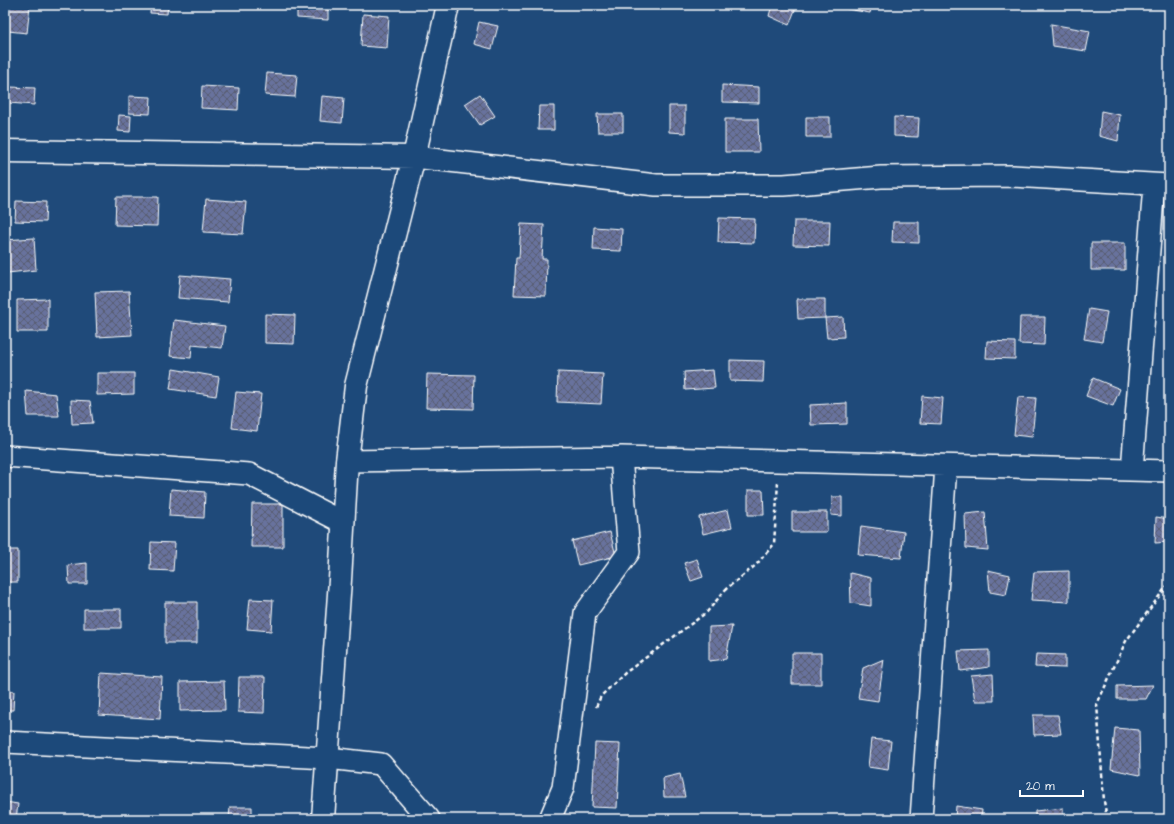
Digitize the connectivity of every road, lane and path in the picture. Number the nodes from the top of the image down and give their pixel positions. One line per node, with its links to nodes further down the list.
1 (448, 5): 3 (street)
2 (5, 151): 3 (street)
3 (414, 157): 4 (street); 7 (street)
4 (1162, 185): 10 (street)
5 (5, 456): 12 (street)
6 (621, 458): 7 (street); 8 (street); 17 (street)
7 (347, 461): 12 (street)
8 (780, 462): 9 (street); 14 (path)
9 (946, 466): 10 (street); 21 (street)
10 (1132, 470): 11 (street)
11 (1169, 471)
12 (342, 522): 16 (street)
13 (1169, 585): 22 (path)
14 (594, 709)
15 (5, 742): 16 (street)
16 (328, 758): 18 (street); 19 (street)
17 (541, 814): 20 (path)
18 (323, 819)
19 (429, 819)
20 (524, 819)
21 (921, 819)
22 (1107, 819)

